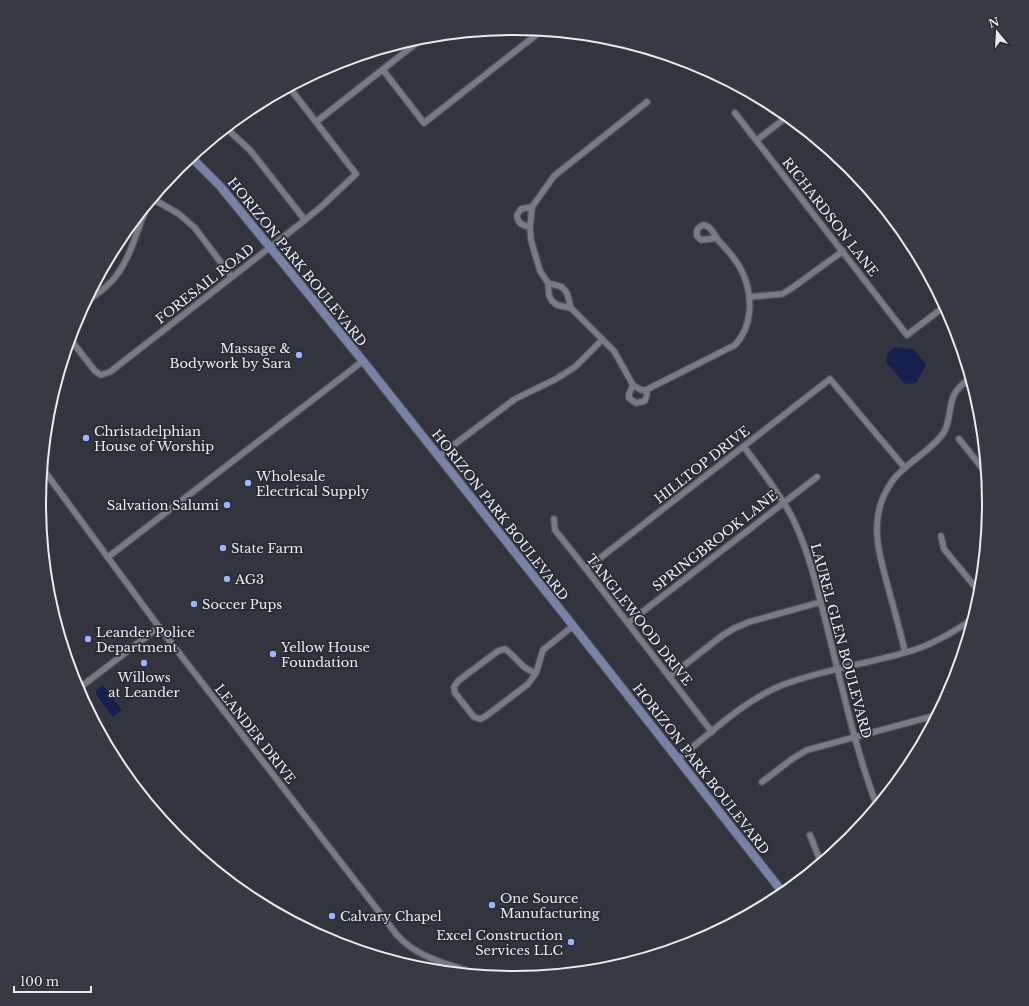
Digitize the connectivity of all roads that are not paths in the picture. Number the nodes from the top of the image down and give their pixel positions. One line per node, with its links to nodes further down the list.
1 (535, 36): 3 (street)
2 (412, 47): 3 (street)
3 (383, 70): 8 (street)
4 (293, 92): 8 (street)
5 (647, 102): 13 (street)
6 (735, 113): 10 (street, RICHARDSON LANE)
7 (783, 120): 10 (street)
8 (316, 122): 15 (street, FORESAIL ROAD)
9 (230, 132): 15 (street)
10 (757, 140): 19 (street, RICHARDSON LANE)
11 (195, 161): 18 (street, HORIZON PARK BOULEVARD)
12 (157, 201): 20 (street)
13 (532, 207): 16 (street); 16 (street)
14 (143, 219): 22 (street)
15 (305, 220): 18 (street, FORESAIL ROAD)
16 (530, 226): 21 (street)
17 (717, 238): 23 (street)
18 (270, 247): 20 (street, FORESAIL ROAD); 28 (street, HORIZON PARK BOULEVARD)
19 (843, 251): 23 (street); 25 (street, RICHARDSON LANE)
20 (231, 276): 27 (street, FORESAIL ROAD)
21 (548, 284): 24 (street); 24 (street)
22 (95, 296)
23 (750, 297): 31 (street)
24 (571, 308): 26 (street)
25 (940, 310)
26 (602, 340): 30 (street); 34 (street)
27 (74, 345)
28 (363, 362): 34 (street, HORIZON PARK BOULEVARD); 43 (street)
29 (967, 380): 37 (street)
30 (633, 385): 31 (street); 31 (street)
31 (646, 390)
32 (959, 439): 35 (street)
33 (744, 447): 37 (street, HILLTOP DRIVE); 40 (street, LAUREL GLEN BOULEVARD); 44 (street, HILLTOP DRIVE)
34 (439, 456): 49 (street, HORIZON PARK BOULEVARD)
35 (978, 463): 36 (street)
36 (980, 466)
37 (905, 468): 51 (street)
38 (48, 475): 43 (street, LEANDER DRIVE)
39 (817, 477): 40 (street, SPRINGBROOK LANE)
40 (783, 503): 46 (street, LAUREL GLEN BOULEVARD); 48 (street, SPRINGBROOK LANE)
41 (554, 520): 44 (street, TANGLEWOOD DRIVE)
42 (941, 536): 45 (street)
43 (108, 557): 50 (street, LEANDER DRIVE)
44 (586, 569): 48 (street, TANGLEWOOD DRIVE)
45 (975, 588)
46 (821, 602): 52 (street, LAUREL GLEN BOULEVARD); 54 (street)
47 (968, 622): 51 (street)
48 (628, 623): 54 (street, TANGLEWOOD DRIVE)
49 (573, 626): 53 (street); 59 (street, HORIZON PARK BOULEVARD)
50 (159, 627): 55 (street); 65 (street, LEANDER DRIVE)
51 (905, 652): 52 (street)
52 (838, 669): 57 (street); 58 (street, LAUREL GLEN BOULEVARD)
53 (536, 673): 53 (street)
54 (669, 677): 57 (street, TANGLEWOOD DRIVE)
55 (83, 685)
56 (930, 717): 58 (street)
57 (712, 732): 59 (street)
58 (856, 737): 60 (street); 61 (street, LAUREL GLEN BOULEVARD)
59 (678, 759): 64 (street, HORIZON PARK BOULEVARD)
60 (762, 782)
61 (877, 799)
62 (810, 835): 63 (street)
63 (819, 858)
64 (780, 888)
65 (461, 968)

